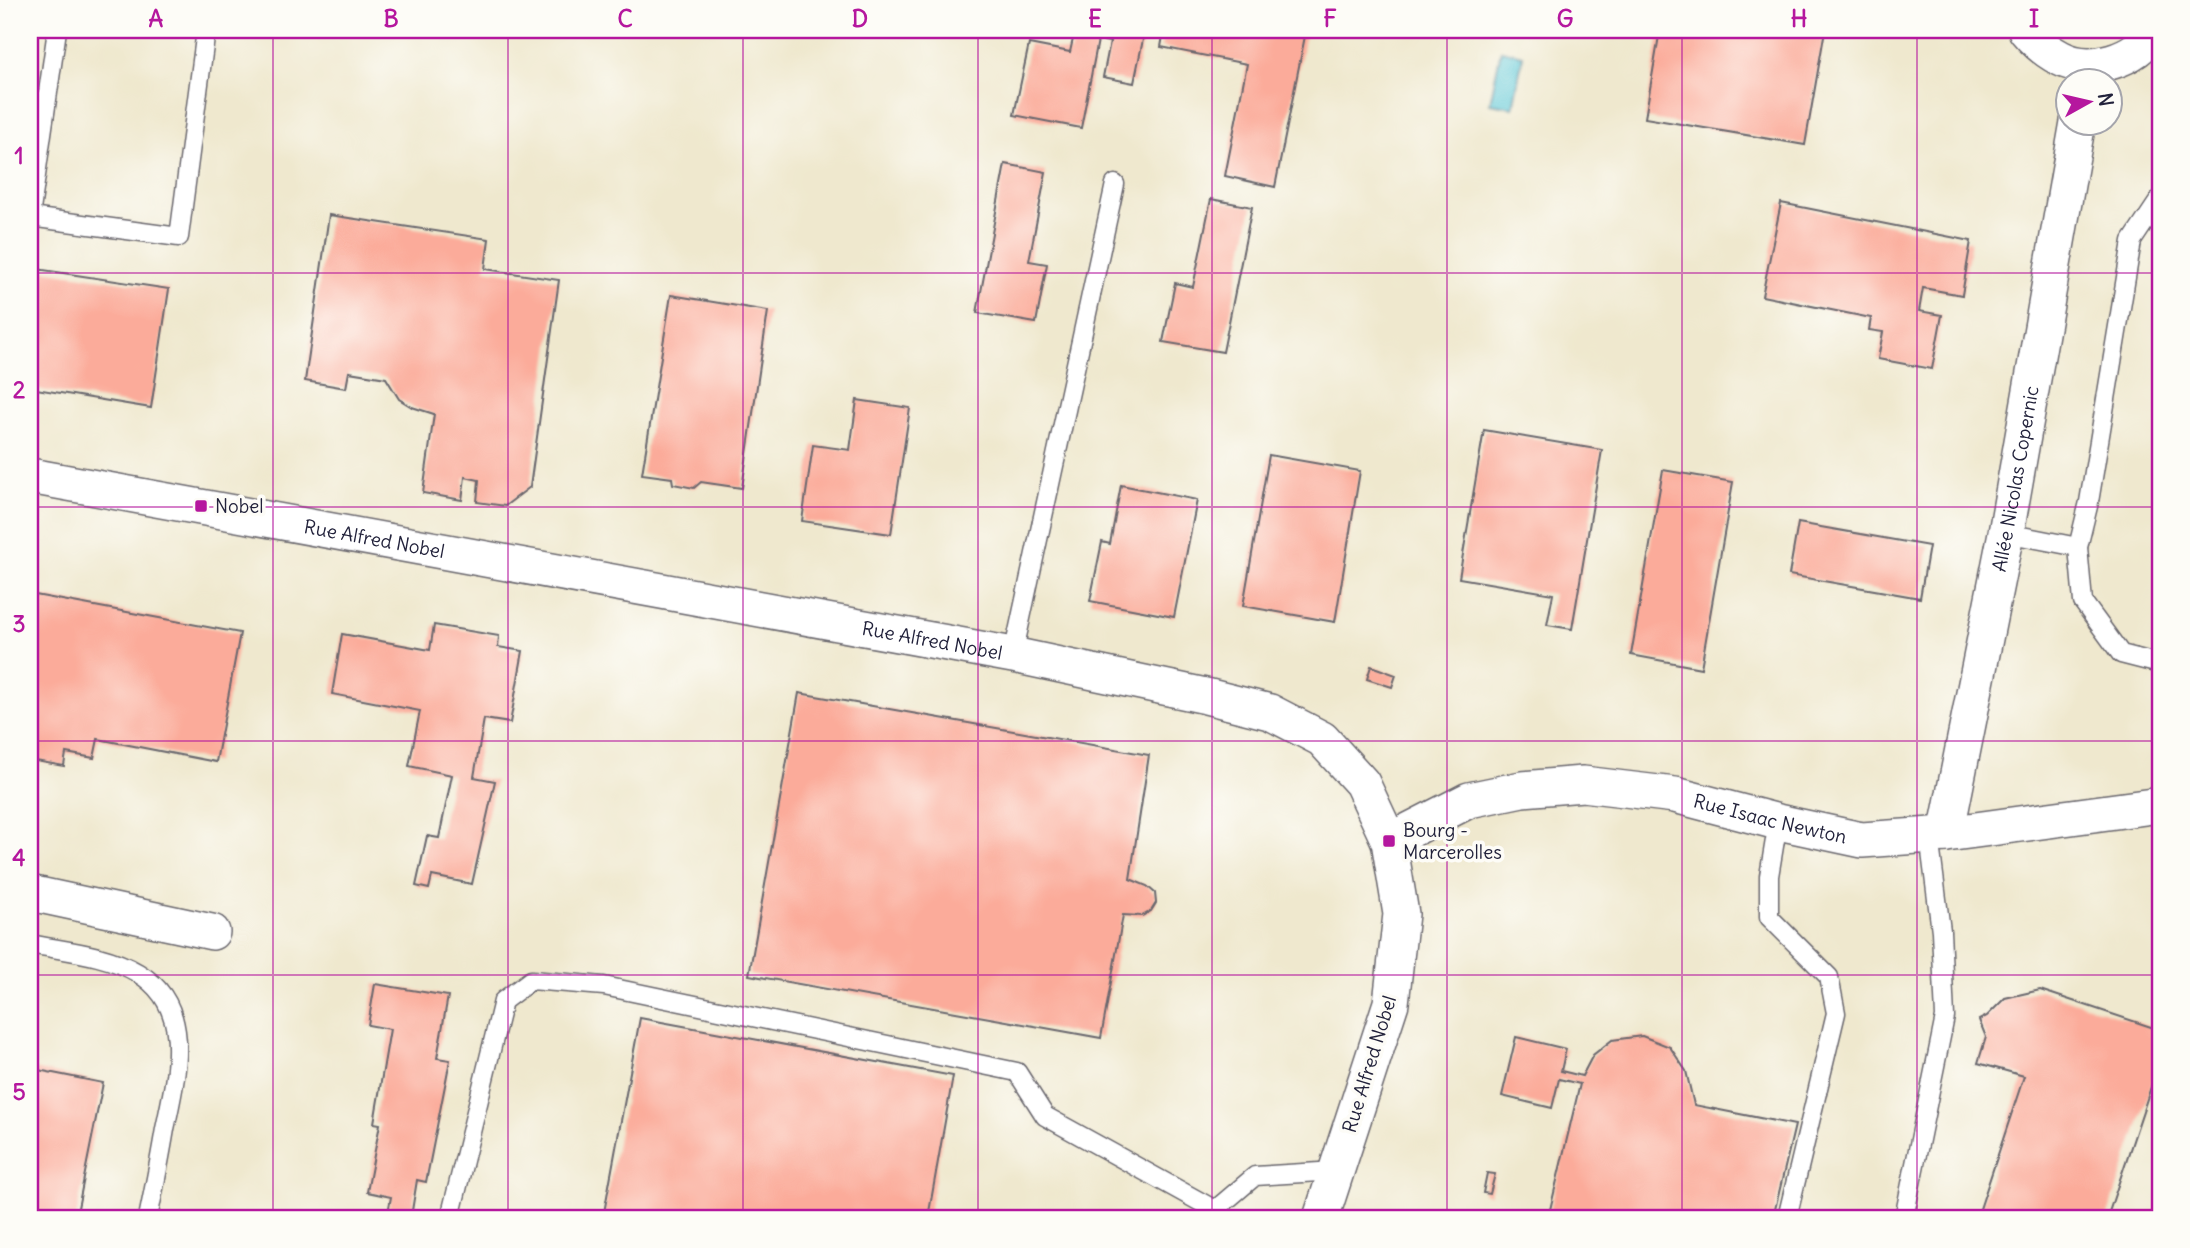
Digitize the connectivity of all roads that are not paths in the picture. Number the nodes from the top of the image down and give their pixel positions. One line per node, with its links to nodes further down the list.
1 (57, 30): 10 (lane)
2 (206, 30): 10 (lane)
3 (2026, 30): 5 (street)
4 (2154, 30): 6 (street)
5 (2074, 66)
6 (2103, 66)
7 (2076, 136): 12 (street, Allée Nicolas Copernic)
8 (1115, 184): 14 (lane)
9 (2160, 200): 13 (lane)
10 (30, 217)
11 (30, 476): 14 (street, Rue Alfred Nobel)
12 (2006, 533): 13 (lane); 18 (street, Allée Nicolas Copernic)
13 (2078, 547): 15 (lane)
14 (1013, 655): 19 (street, Rue Alfred Nobel)
15 (2160, 664)
16 (2160, 805): 18 (street, Rue Isaac Newton)
17 (1778, 822): 18 (street, Rue Isaac Newton); 19 (street, Rue Isaac Newton); 28 (lane)
18 (1938, 835): 29 (lane)
19 (1389, 841): 23 (street, Rue Alfred Nobel)
20 (30, 893): 21 (street)
21 (212, 932)
22 (30, 944): 25 (lane)
23 (1336, 1171): 24 (lane); 27 (street, Rue Alfred Nobel)
24 (1214, 1214): 26 (lane)
25 (148, 1218)
26 (450, 1218)
27 (1321, 1218)
28 (1787, 1218)
29 (1904, 1218)

